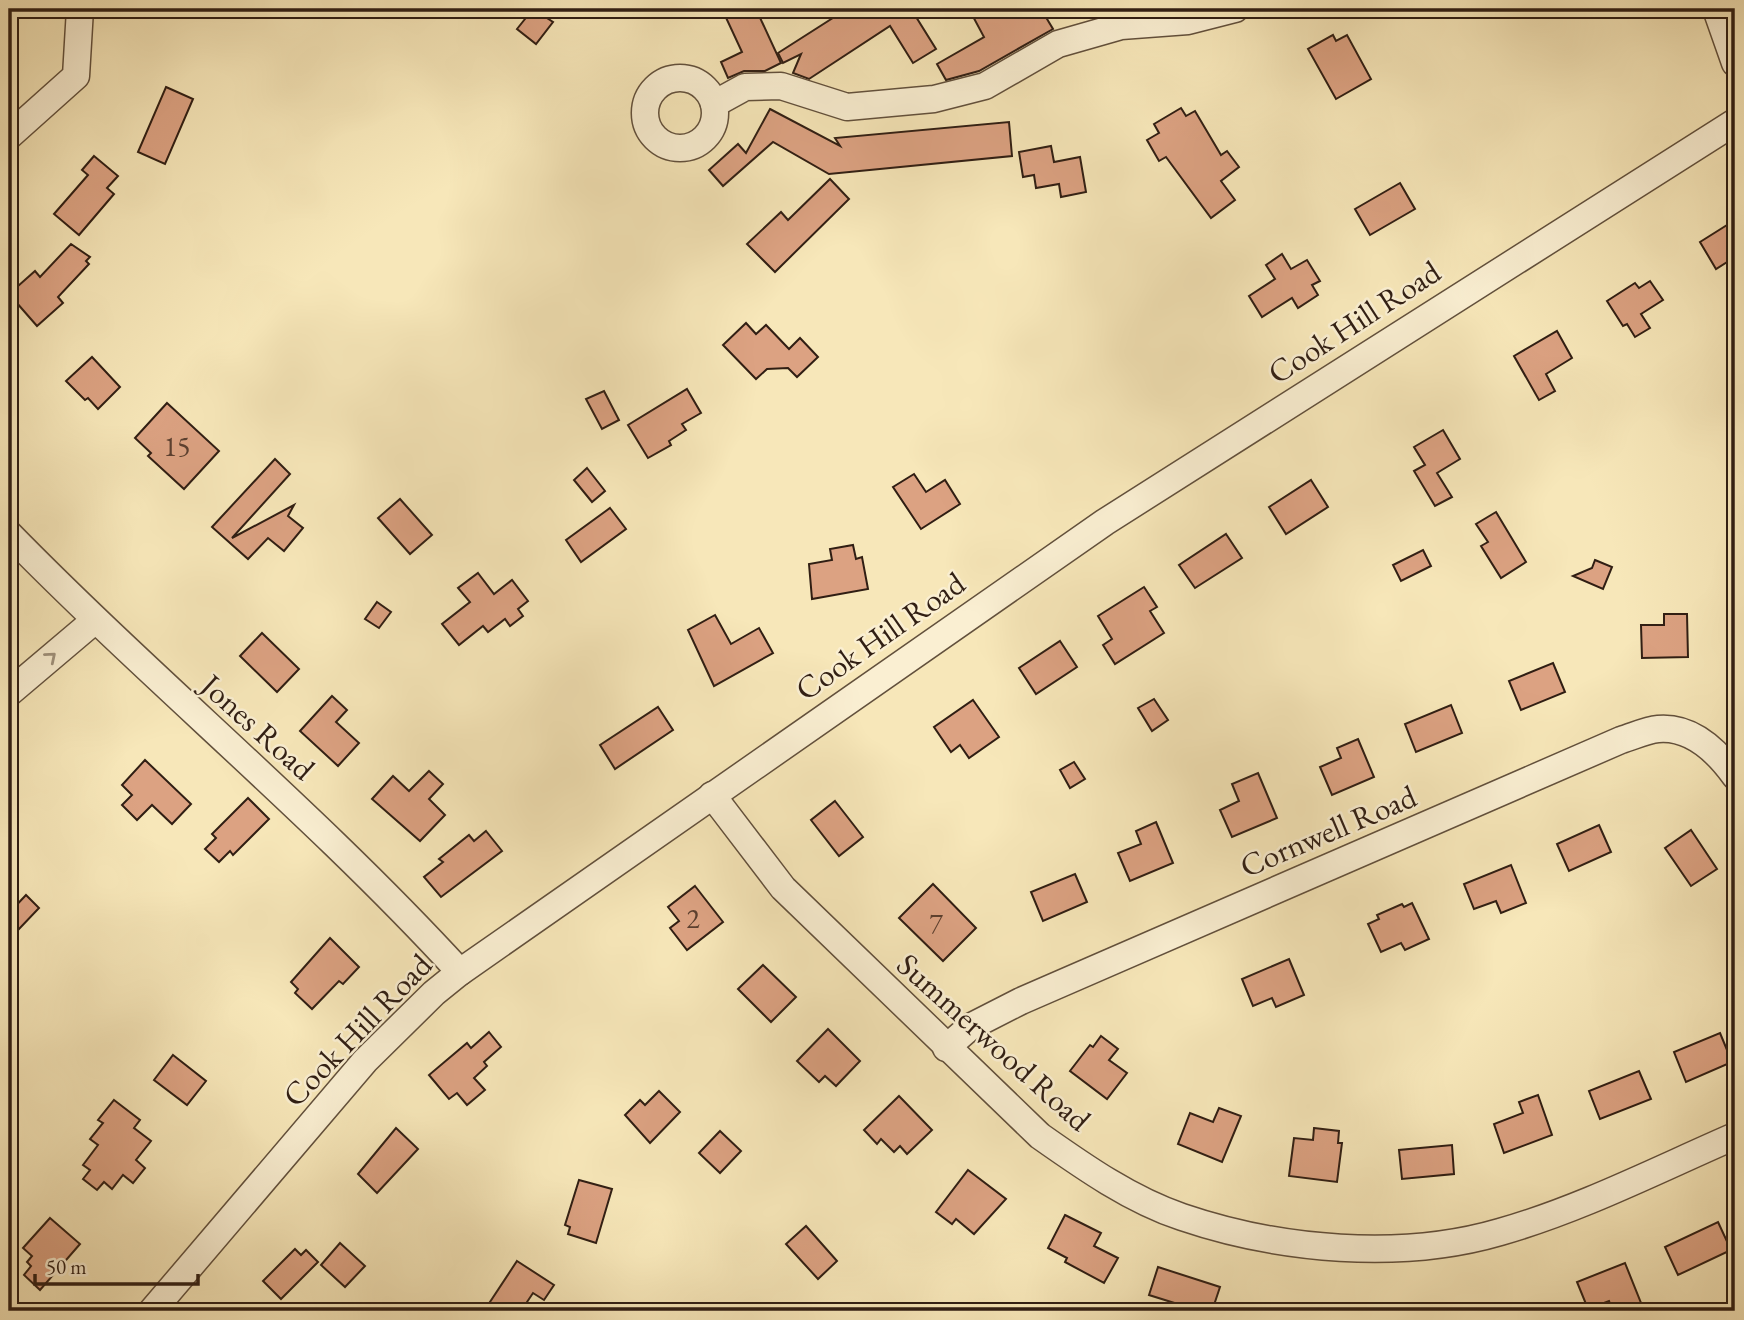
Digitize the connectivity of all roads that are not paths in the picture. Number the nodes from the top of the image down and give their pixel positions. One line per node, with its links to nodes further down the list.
1 (80, 9): 7 (street)
2 (1235, 9): 5 (street)
3 (1716, 9): 4 (street)
4 (1735, 63)
5 (714, 104)
6 (1735, 122): 12 (street, Cook Hill Road)
7 (9, 136)
8 (9, 534): 9 (street, Jones Road)
9 (94, 621): 10 (street, one-way to 9); 13 (street, Jones Road)
10 (9, 693)
11 (1735, 776): 14 (street, Cornwell Road)
12 (712, 795): 13 (street, Cook Hill Road); 14 (street, Summerwood Road)
13 (460, 972): 16 (street, Cook Hill Road)
14 (946, 1048): 15 (street, Summerwood Road)
15 (1735, 1136)
16 (152, 1311)

